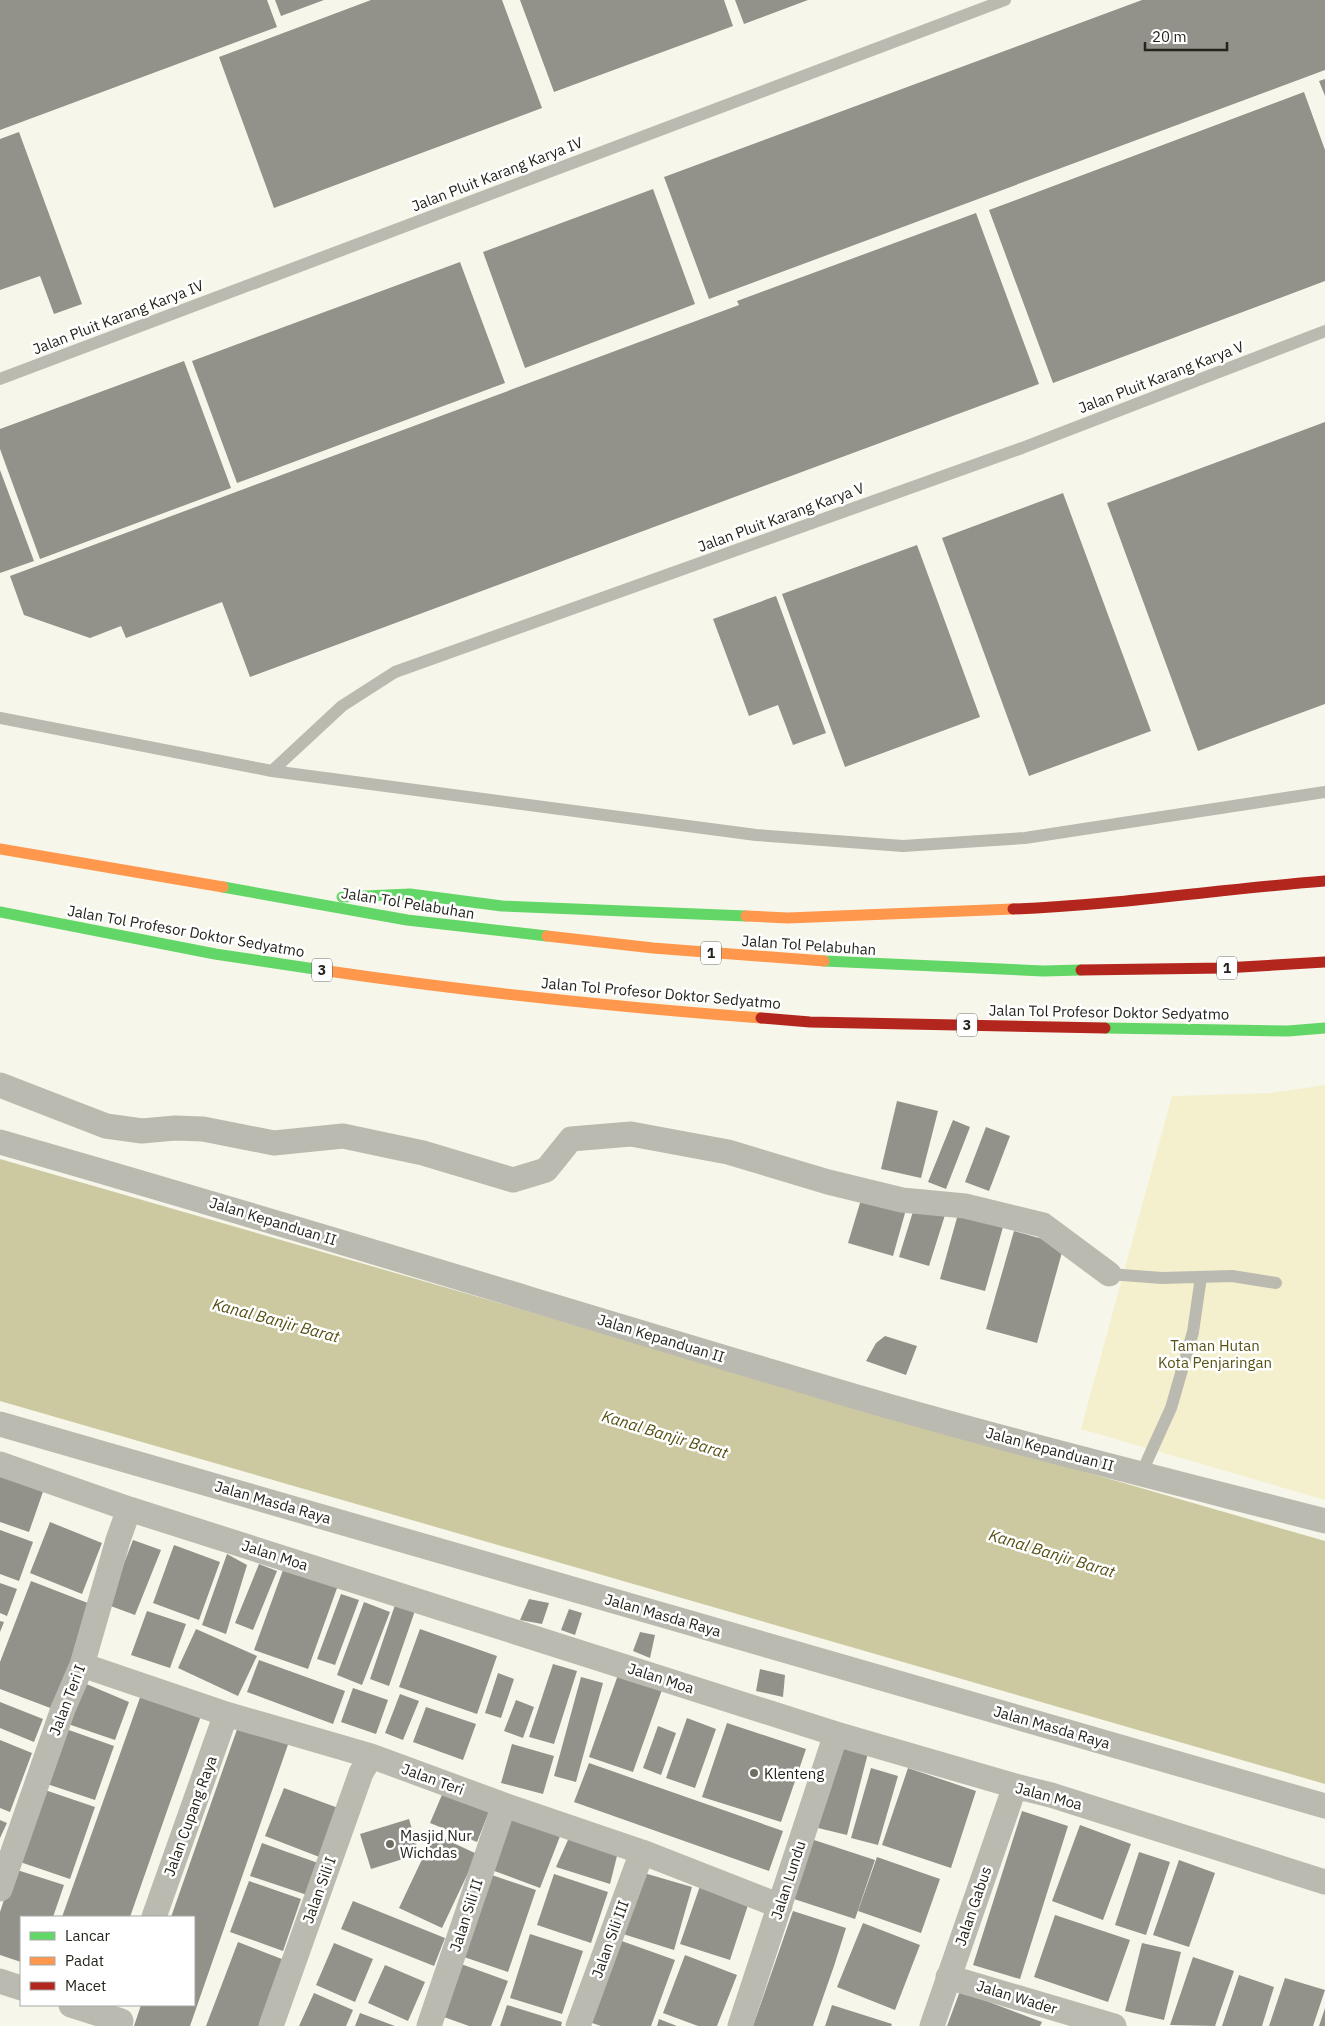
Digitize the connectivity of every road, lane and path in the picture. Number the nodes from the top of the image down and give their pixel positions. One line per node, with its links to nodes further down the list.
1 (1005, 0): 3 (lane, Jalan Pluit Karang Karya IV)
2 (1325, 331): 5 (lane, Jalan Pluit Karang Karya V)
3 (0, 379)
4 (0, 718): 5 (lane)
5 (272, 771): 6 (lane)
6 (1325, 792)
7 (0, 849): 9 (highway)
8 (1325, 881): 9 (highway)
9 (295, 899): 11 (highway, Jalan Tol Pelabuhan / 1)
10 (0, 912): 12 (highway, Jalan Tol Profesor Doktor Sedyatmo / 3)
11 (1325, 962)
12 (1325, 1028)
13 (0, 1086): 15 (street)
14 (0, 1142): 20 (street, Jalan Kepanduan II)
15 (1109, 1274): 16 (lane)
16 (1201, 1277): 17 (lane); 20 (lane)
17 (1276, 1282)
18 (0, 1424): 29 (street, Jalan Masda Raya)
19 (0, 1464): 21 (street, Jalan Moa)
20 (1141, 1474): 22 (street, Jalan Kepanduan II)
21 (129, 1509): 23 (street, Jalan Teri I); 25 (street, Jalan Moa)
22 (1325, 1521)
23 (82, 1664): 24 (street, Jalan Teri); 32 (street, Jalan Teri I)
24 (226, 1714): 26 (street, Jalan Teri); 34 (street, Jalan Cupang Raya)
25 (836, 1734): 27 (street, Jalan Moa); 33 (street, Jalan Lundu)
26 (371, 1756): 28 (street, Jalan Teri); 40 (street, Jalan Sili I)
27 (1015, 1786): 31 (street, Jalan Moa); 35 (street, Jalan Gabus)
28 (504, 1805): 30 (street, Jalan Teri); 41 (street, Jalan Sili II)
29 (1325, 1806)
30 (642, 1852): 33 (street, Jalan Teri); 42 (street, Jalan Sili III)
31 (1325, 1882)
32 (0, 1889)
33 (780, 1906): 43 (street, Jalan Lundu)
34 (154, 1916)
35 (948, 1977): 44 (street, Jalan Gabus); 45 (street, Jalan Wader)
36 (0, 1981): 37 (street)
37 (20, 1988)
38 (75, 2006): 39 (street)
39 (122, 2017)
40 (271, 2026)
41 (430, 2026)
42 (578, 2026)
43 (740, 2026)
44 (932, 2026)
45 (1114, 2026)

